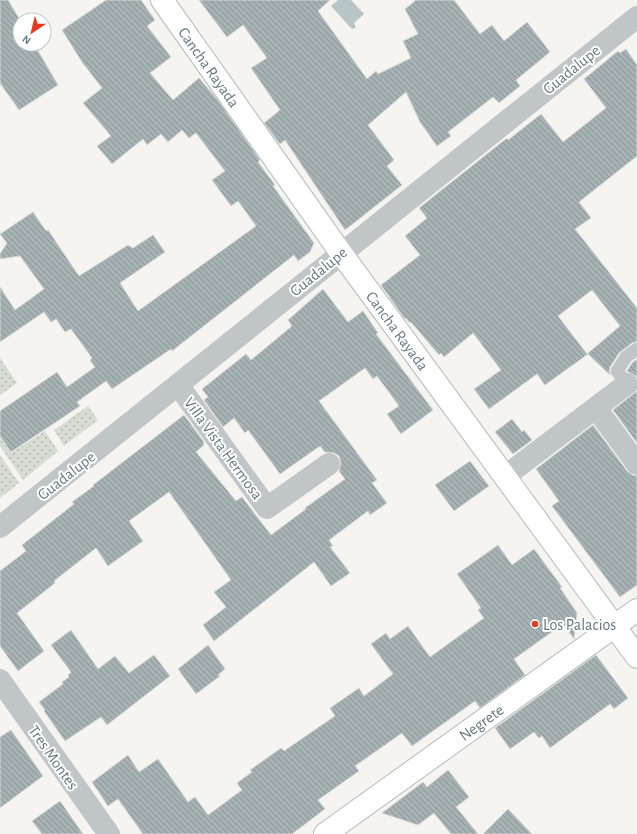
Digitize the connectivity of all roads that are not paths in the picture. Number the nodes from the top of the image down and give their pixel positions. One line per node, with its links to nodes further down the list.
1 (162, 0): 3 (main road, Cancha Rayada)
2 (637, 17): 3 (street, Guadalupe)
3 (341, 253): 6 (street, Guadalupe); 10 (main road, Cancha Rayada)
4 (637, 349): 5 (lane)
5 (627, 384): 7 (street)
6 (178, 385): 8 (street, Villa Vista Hermosa); 11 (street, Guadalupe)
7 (596, 408): 9 (street); 10 (street)
8 (329, 464)
9 (637, 464)
10 (504, 477): 13 (main road, Cancha Rayada)
11 (0, 527)
12 (637, 610): 13 (main road, Negrete)
13 (614, 626): 14 (main road, Cancha Rayada); 17 (main road, Negrete)
14 (637, 657)
15 (0, 680): 16 (street, Tres Montes)
16 (108, 834)
17 (324, 834)

